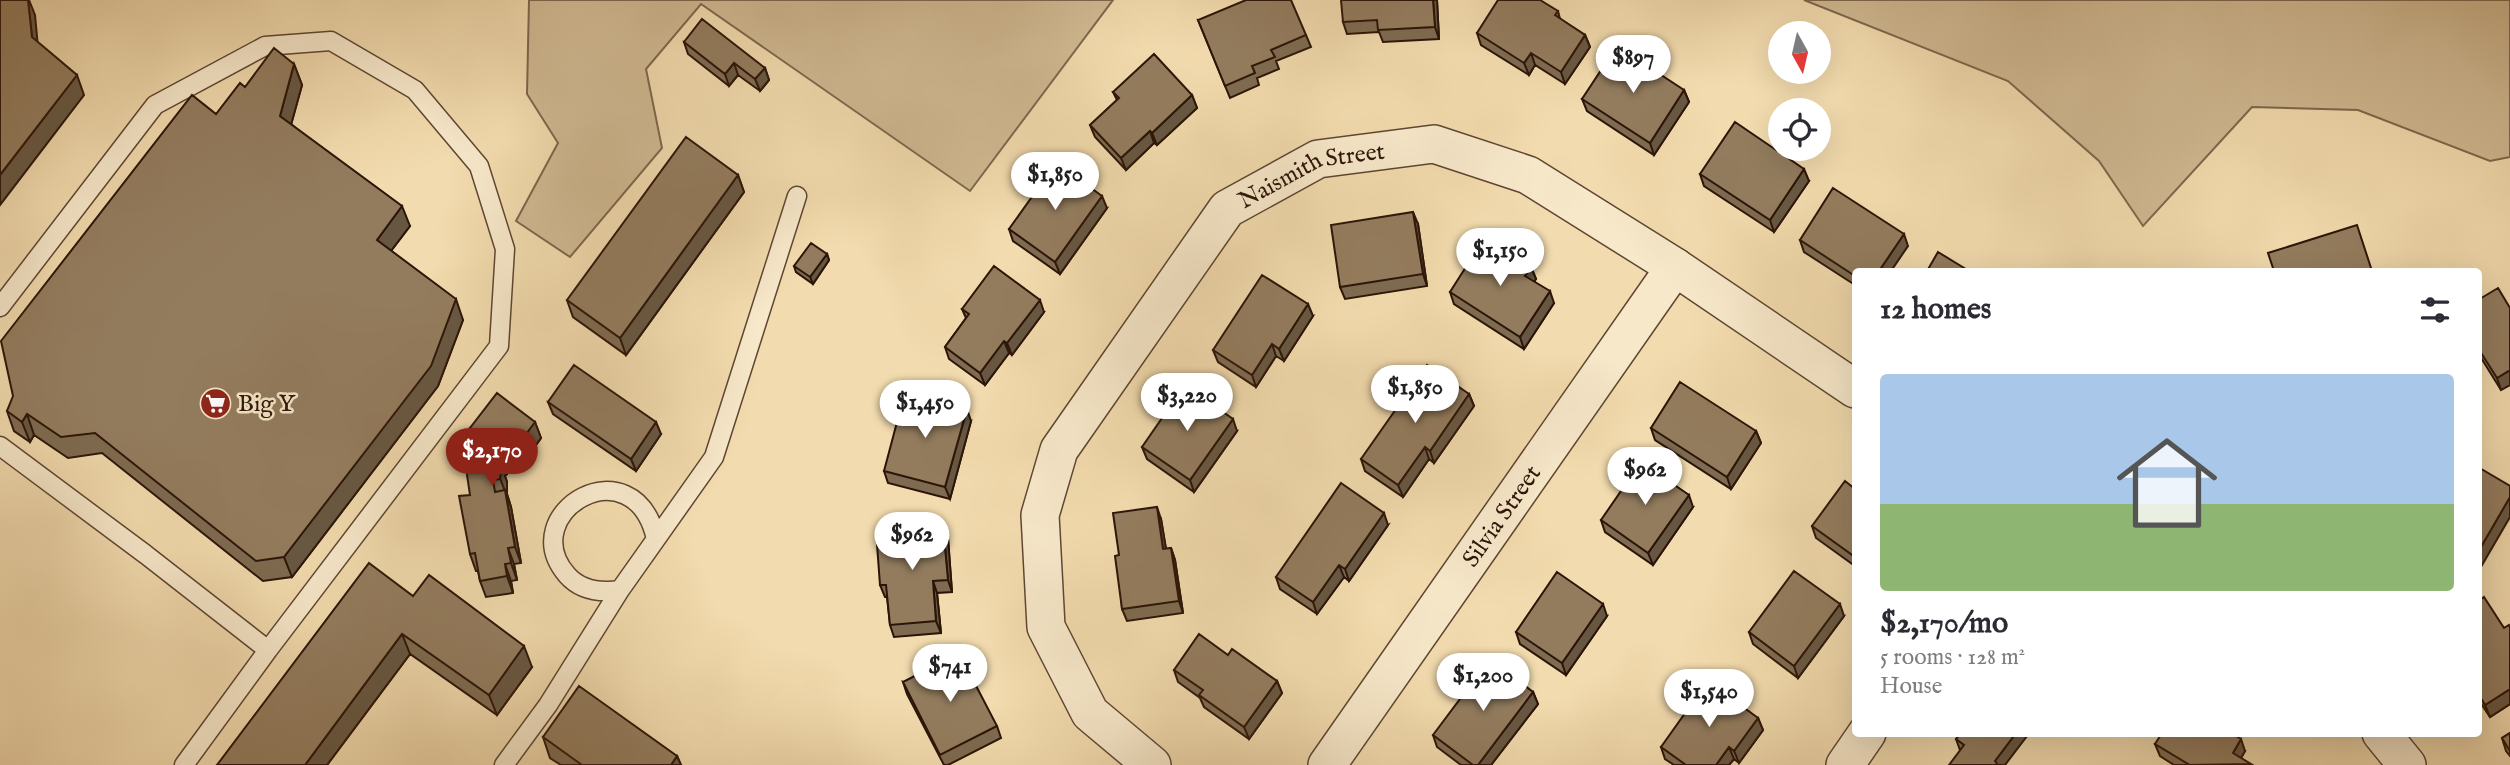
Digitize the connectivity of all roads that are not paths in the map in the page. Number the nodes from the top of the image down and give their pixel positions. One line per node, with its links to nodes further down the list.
1 (797, 196): 6 (lane)
2 (1675, 267): 4 (street, Naismith Street); 13 (street, Naismith Street); 14 (street, Silvia Street)
3 (0, 307): 8 (lane)
4 (1852, 386)
5 (0, 446): 8 (lane)
6 (656, 539): 7 (lane); 7 (lane)
7 (620, 590): 12 (lane)
8 (268, 650): 11 (lane)
9 (1864, 737): 15 (street)
10 (2384, 737): 16 (street)
11 (184, 765)
12 (504, 765)
13 (1152, 765)
14 (1327, 765)
15 (1845, 765)
16 (2407, 765)

